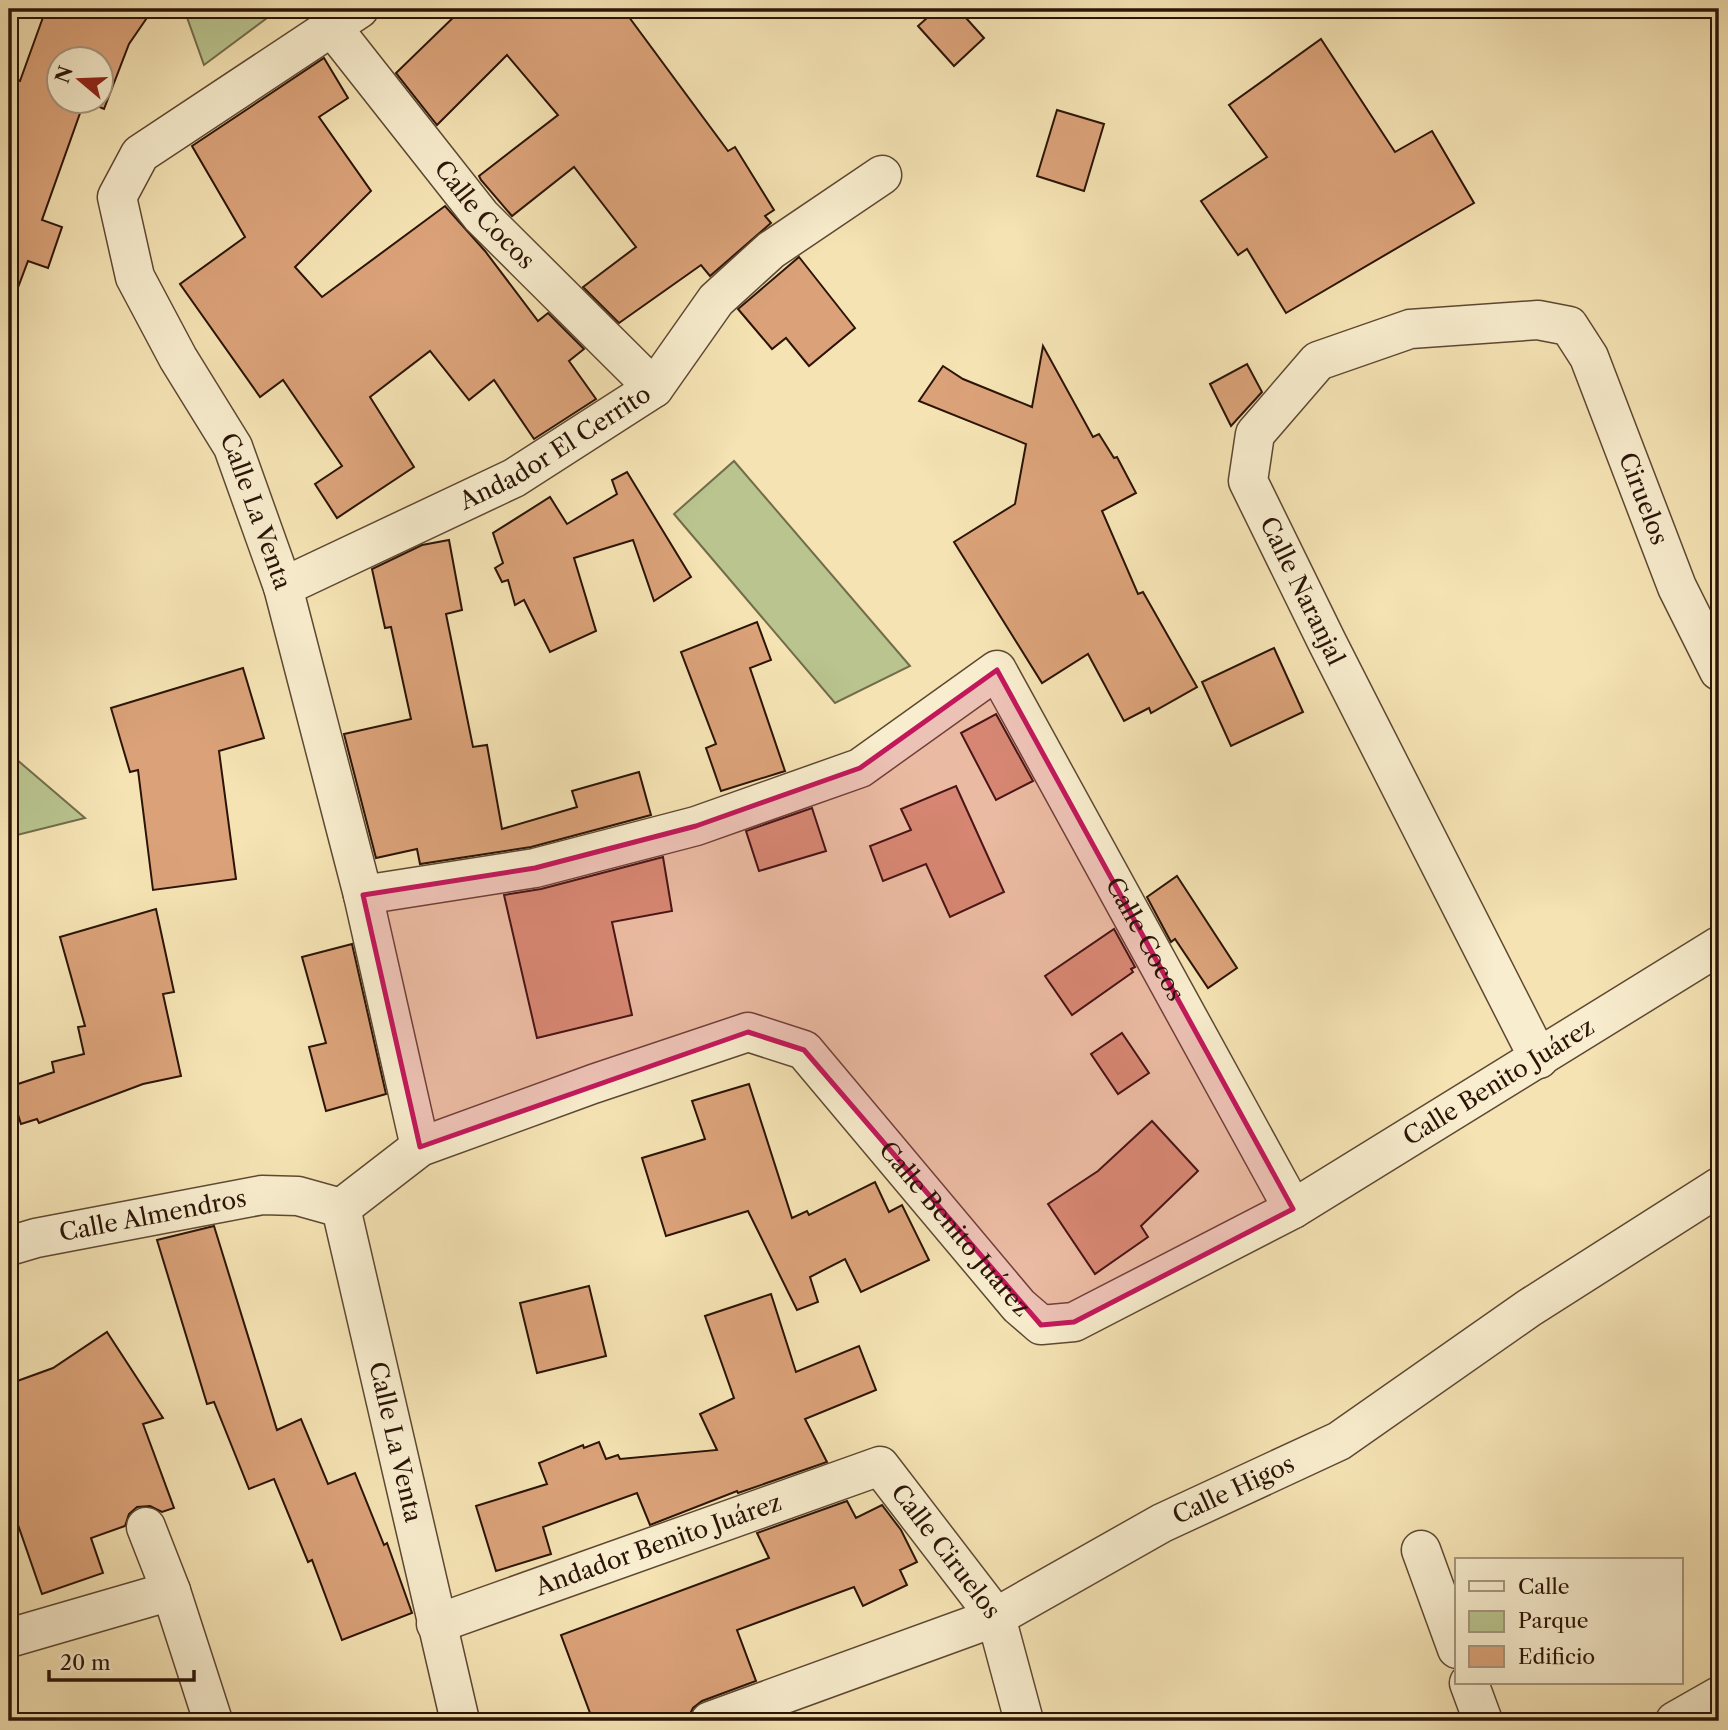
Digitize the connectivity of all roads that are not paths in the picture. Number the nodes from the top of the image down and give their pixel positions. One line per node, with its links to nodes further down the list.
1 (345, 18): 4 (street, Calle Cocos); 5 (street, Calle La Venta)
2 (882, 176): 4 (street, Andador El Cerrito)
3 (1569, 326): 6 (street, Ciruelos); 9 (street, Calle Naranjal)
4 (654, 388): 5 (street, Andador El Cerrito)
5 (283, 587): 7 (street, Calle La Venta)
6 (1719, 671)
7 (363, 895): 10 (street, Calle La Venta); 13 (street, Calle Cocos)
8 (1719, 946): 9 (street, Calle Benito Juárez)
9 (1539, 1059): 13 (street, Calle Benito Juárez)
10 (421, 1147): 12 (street, Calle Benito Juárez); 13 (street, Calle Benito Juárez)
11 (1719, 1187): 19 (street, Calle Higos)
12 (341, 1208): 14 (street, Calle Almendros); 20 (street, Calle La Venta)
13 (1293, 1209)
14 (9, 1246)
15 (880, 1466): 19 (street, Calle Ciruelos); 20 (street, Andador Benito Juárez)
16 (146, 1527): 18 (street)
17 (1421, 1549): 22 (street)
18 (172, 1591): 21 (street); 25 (street)
19 (996, 1617): 27 (street, Calle Higos); 28 (street, Calle Ciruelos)
20 (436, 1624): 26 (street, Calle La Venta)
21 (9, 1638)
22 (1455, 1643)
23 (1469, 1684): 29 (street)
24 (1719, 1696): 30 (street)
25 (213, 1721)
26 (460, 1721)
27 (710, 1721)
28 (1024, 1721)
29 (1483, 1721)
30 (1675, 1721)

